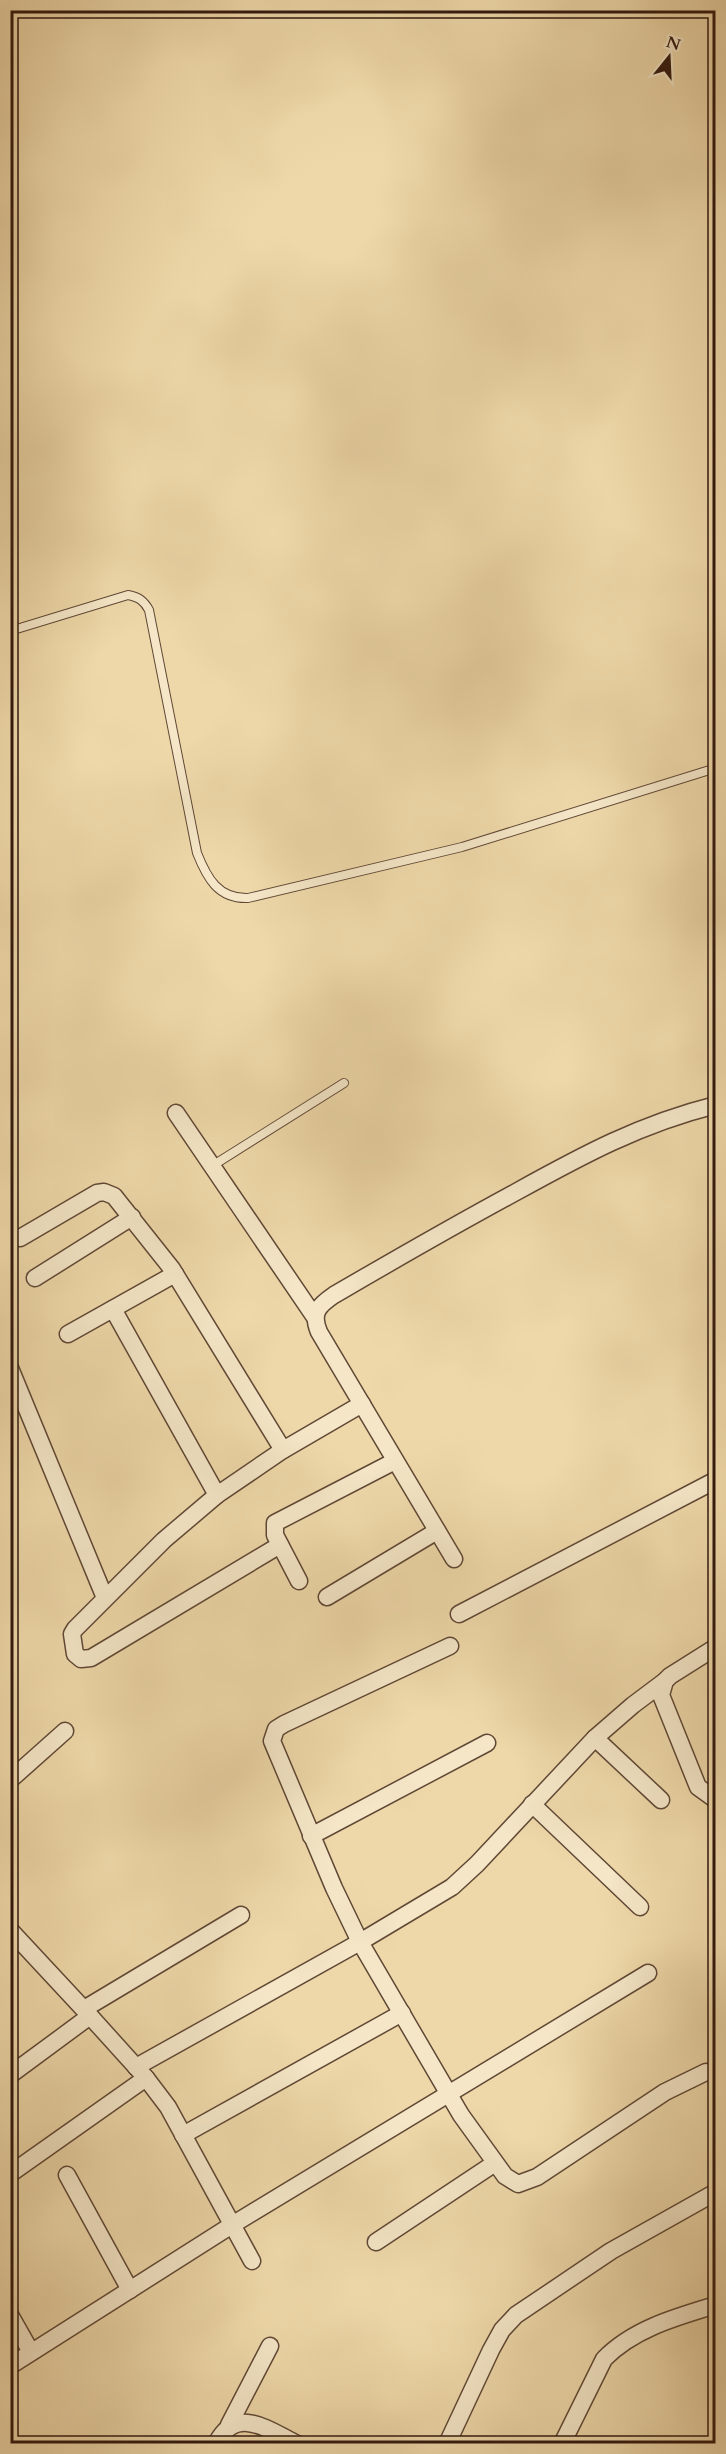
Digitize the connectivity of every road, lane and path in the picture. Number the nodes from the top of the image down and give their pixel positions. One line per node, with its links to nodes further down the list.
1 (10, 631): 2 (lane)
2 (716, 768)
3 (344, 1083): 6 (lane)
4 (716, 1105): 12 (street)
5 (177, 1113): 6 (street)
6 (212, 1166): 12 (street)
7 (132, 1217): 8 (street); 9 (street); 10 (street)
8 (20, 1238)
9 (175, 1274): 11 (street); 16 (street)
10 (35, 1278)
11 (113, 1309): 13 (street); 19 (street)
12 (314, 1316): 15 (street)
13 (68, 1334)
14 (10, 1368): 25 (street)
15 (362, 1404): 16 (street); 17 (street)
16 (283, 1450): 19 (street)
17 (395, 1461): 20 (street); 21 (street)
18 (716, 1480): 26 (street)
19 (217, 1495): 25 (street)
20 (437, 1531): 22 (street); 24 (street)
21 (280, 1545): 23 (street); 25 (street)
22 (454, 1559)
23 (299, 1581)
24 (327, 1597)
25 (105, 1598)
26 (459, 1614)
27 (450, 1646): 37 (street)
28 (716, 1647): 29 (street)
29 (665, 1681): 31 (street); 35 (street)
30 (65, 1731): 33 (street)
31 (595, 1738): 34 (street); 36 (street)
32 (487, 1743): 37 (street)
33 (10, 1780)
34 (661, 1800)
35 (716, 1800)
36 (532, 1804): 38 (street); 41 (street)
37 (311, 1836): 41 (street)
38 (640, 1907)
39 (241, 1915): 43 (street)
40 (14, 1939): 43 (street)
41 (360, 1942): 44 (street); 46 (street)
42 (648, 1973): 48 (street)
43 (87, 2012): 46 (street); 47 (street)
44 (402, 2013): 48 (street); 49 (street)
45 (706, 2072): 50 (street)
46 (141, 2073): 49 (street); 51 (street)
47 (10, 2075)
48 (448, 2093): 50 (street); 54 (street)
49 (183, 2135): 54 (street)
50 (495, 2163): 55 (street)
51 (10, 2174)
52 (67, 2175): 57 (street)
53 (716, 2192): 66 (street)
54 (232, 2225): 56 (street); 57 (street)
55 (376, 2242)
56 (252, 2261)
57 (130, 2290): 61 (street)
58 (716, 2305): 67 (street)
59 (10, 2315): 61 (street)
60 (270, 2346): 63 (street)
61 (32, 2352): 62 (street)
62 (10, 2366)
63 (229, 2425): 64 (street); 65 (street)
64 (216, 2444)
65 (297, 2444)
66 (447, 2444)
67 (562, 2444)

